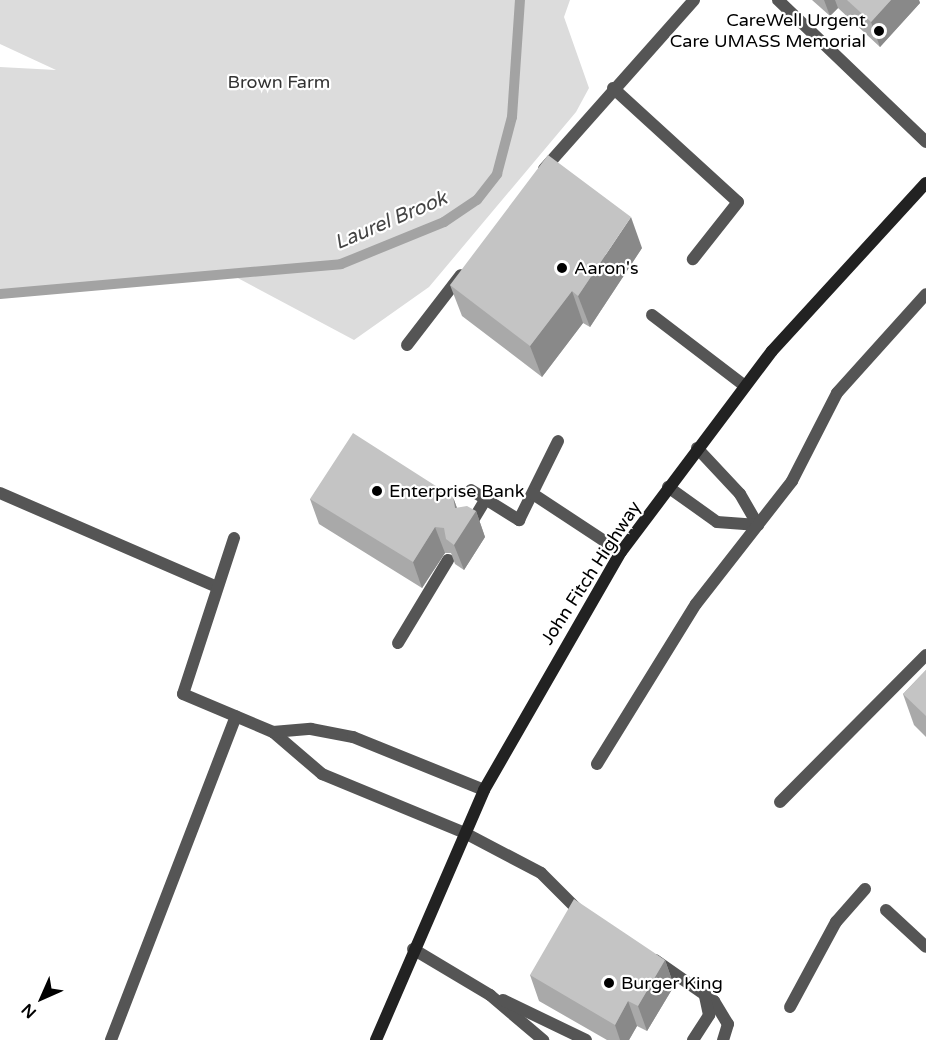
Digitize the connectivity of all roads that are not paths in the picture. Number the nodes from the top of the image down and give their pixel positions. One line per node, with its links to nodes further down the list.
1 (694, 0): 3 (lane)
2 (778, 0): 4 (lane)
3 (613, 88): 5 (lane); 7 (lane)
4 (926, 142)
5 (534, 181)
6 (926, 183): 12 (main road, John Fitch Highway)
7 (693, 258)
8 (471, 263): 11 (lane)
9 (926, 294): 20 (lane)
10 (652, 315): 12 (lane)
11 (407, 345)
12 (745, 386): 14 (main road, John Fitch Highway)
13 (558, 441): 18 (lane)
14 (697, 448): 15 (main road, John Fitch Highway); 20 (lane)
15 (668, 487): 20 (lane); 23 (main road, John Fitch Highway)
16 (471, 490): 19 (lane)
17 (0, 493): 25 (lane)
18 (533, 494): 19 (lane); 23 (lane)
19 (486, 499): 21 (lane)
20 (758, 525): 30 (lane)
21 (469, 526)
22 (234, 538): 25 (lane)
23 (621, 552): 31 (main road, John Fitch Highway)
24 (448, 560): 26 (lane)
25 (215, 586): 28 (lane)
26 (398, 643)
27 (926, 655): 32 (lane)
28 (236, 716): 29 (lane); 43 (lane)
29 (273, 732): 31 (lane); 33 (lane)
30 (597, 764)
31 (484, 790): 33 (main road, John Fitch Highway)
32 (780, 802)
33 (463, 832): 36 (lane); 38 (main road, John Fitch Highway)
34 (865, 889): 42 (lane)
35 (886, 910): 37 (lane)
36 (594, 923)
37 (926, 947)
38 (413, 949): 41 (lane); 44 (main road, John Fitch Highway)
39 (644, 953): 40 (lane)
40 (697, 985): 47 (lane); 48 (lane)
41 (490, 995): 45 (lane); 46 (lane)
42 (790, 1007)
43 (111, 1040)
44 (376, 1040)
45 (543, 1040)
46 (586, 1040)
47 (693, 1040)
48 (723, 1040)

